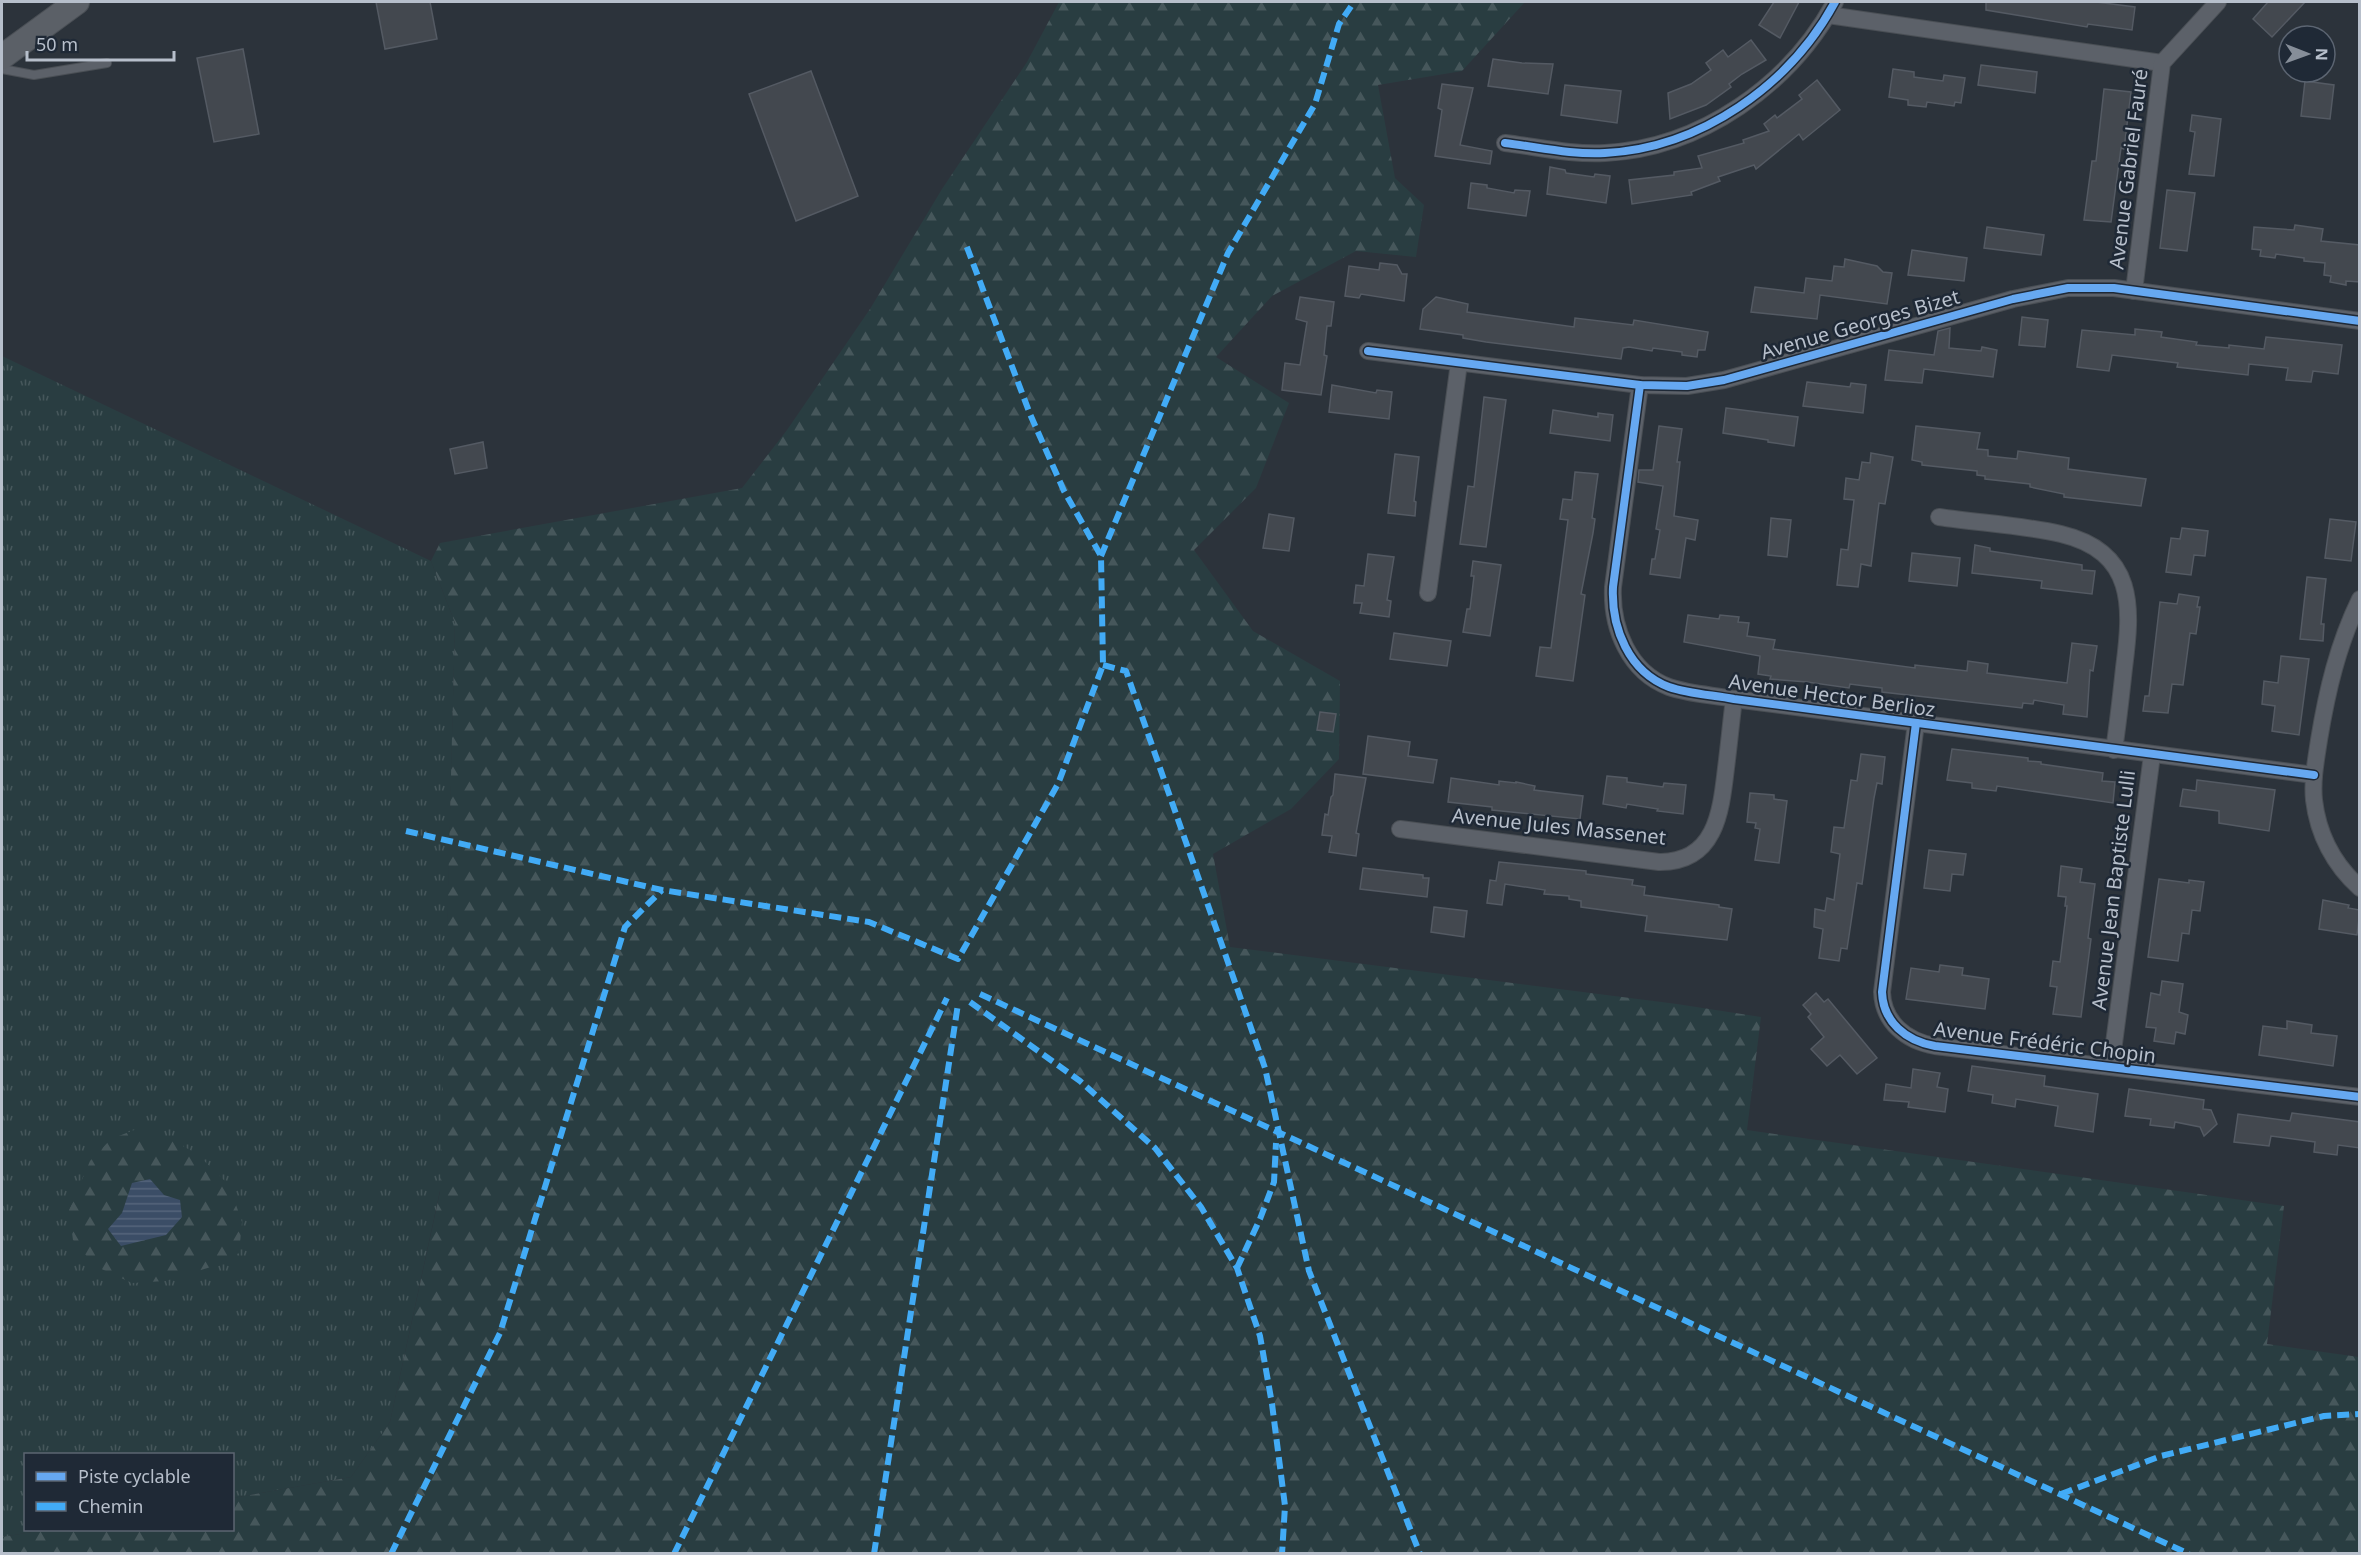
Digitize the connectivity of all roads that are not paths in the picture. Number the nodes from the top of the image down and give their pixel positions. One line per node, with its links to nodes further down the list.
1 (76, 2): 4 (main road)
2 (2218, 2): 6 (street, Avenue Gabriel Fauré)
3 (1831, 8): 6 (street); 8 (street)
4 (2, 57)
5 (107, 63): 7 (lane)
6 (2162, 63): 9 (street, Avenue Gabriel Fauré)
7 (2, 69)
8 (1505, 143)
9 (2134, 291): 10 (street, Avenue Georges Bizet); 13 (street, Avenue Georges Bizet)
10 (2360, 321)
11 (1368, 351): 12 (street, Avenue Georges Bizet)
12 (1459, 363): 13 (street, Avenue Georges Bizet); 15 (street)
13 (1640, 385): 17 (street, Avenue Hector Berlioz)
14 (1939, 517): 19 (street)
15 (1428, 593)
16 (2360, 599): 21 (street)
17 (1734, 699): 18 (street, Avenue Hector Berlioz); 22 (street, Avenue Jules Massenet)
18 (1916, 723): 19 (street, Avenue Hector Berlioz); 24 (street, Avenue Frédéric Chopin)
19 (2114, 750): 20 (street, Avenue Hector Berlioz)
20 (2152, 754): 21 (street, Avenue Hector Berlioz); 24 (street, Avenue Jean Baptiste Lulli)
21 (2314, 775): 23 (street)
22 (1400, 829)
23 (2360, 888)
24 (2111, 1066): 25 (street, Avenue Frédéric Chopin)
25 (2360, 1097)

